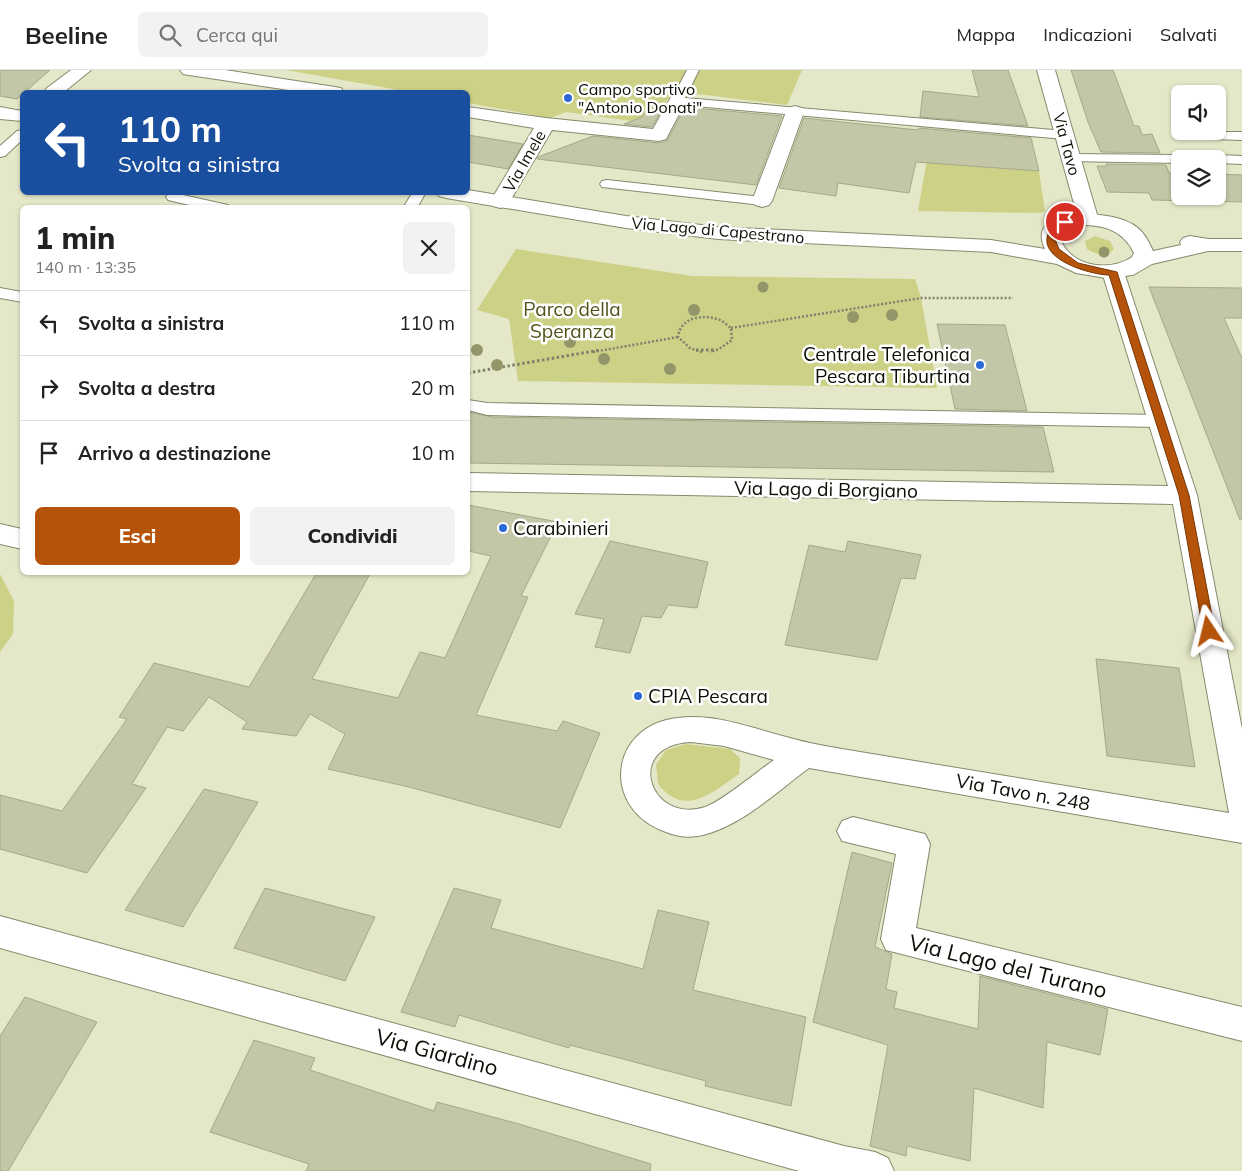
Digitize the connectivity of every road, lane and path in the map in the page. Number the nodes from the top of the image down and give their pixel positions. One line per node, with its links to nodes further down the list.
1 (82, 70): 6 (street)
2 (189, 70): 5 (street)
3 (693, 70): 8 (lane)
4 (1046, 70): 14 (street, Via Tavo)
5 (253, 75): 7 (street)
6 (56, 90)
7 (325, 90)
8 (677, 101): 10 (lane); 13 (street, Via Imele)
9 (470, 112): 13 (street)
10 (795, 112): 14 (lane); 26 (street)
11 (0, 113): 12 (street)
12 (20, 116)
13 (546, 124): 27 (street, Via Imele)
14 (1065, 135): 19 (street, Via Tavo)
15 (20, 136): 18 (lane)
16 (1226, 136): 17 (lane)
17 (1242, 136)
18 (0, 153)
19 (1071, 158): 20 (lane); 29 (street, Via Tavo)
20 (1171, 159)
21 (1226, 159): 22 (lane)
22 (1242, 160)
23 (607, 184): 26 (lane)
24 (176, 195): 28 (lane)
25 (462, 195): 27 (street, Via Lago di Capestrano)
26 (762, 201)
27 (500, 202): 34 (street, Via Lago di Capestrano)
28 (210, 205)
29 (1088, 218): 30 (street); 31 (street)
30 (1130, 230): 32 (street); 36 (street)
31 (1052, 234): 34 (street, Via Lago di Capestrano); 35 (street)
32 (1208, 245): 33 (street); 36 (street)
33 (1242, 245)
34 (991, 246): 35 (street, Via Lago di Capestrano)
35 (1064, 259): 37 (street, Via Lago di Capestrano)
36 (1142, 260): 37 (street)
37 (1113, 272): 45 (street)
38 (0, 293): 39 (lane)
39 (20, 297)
40 (1013, 298): 41 (path)
41 (731, 328): 42 (path); 42 (path)
42 (678, 337): 43 (path)
43 (470, 374)
44 (470, 405): 45 (lane)
45 (1159, 421): 47 (street)
46 (470, 482): 47 (street, Via Lago di Borgiano)
47 (1184, 495): 51 (street)
48 (0, 534): 49 (street)
49 (20, 539)
50 (804, 755): 50 (street, Via Tavo n. 248); 52 (street, Via Tavo n. 248)
51 (1242, 808)
52 (1242, 829)
53 (853, 831): 55 (street, Via Lago del Turano)
54 (0, 932): 56 (street, Via Giardino)
55 (1242, 1024)
56 (875, 1171)

